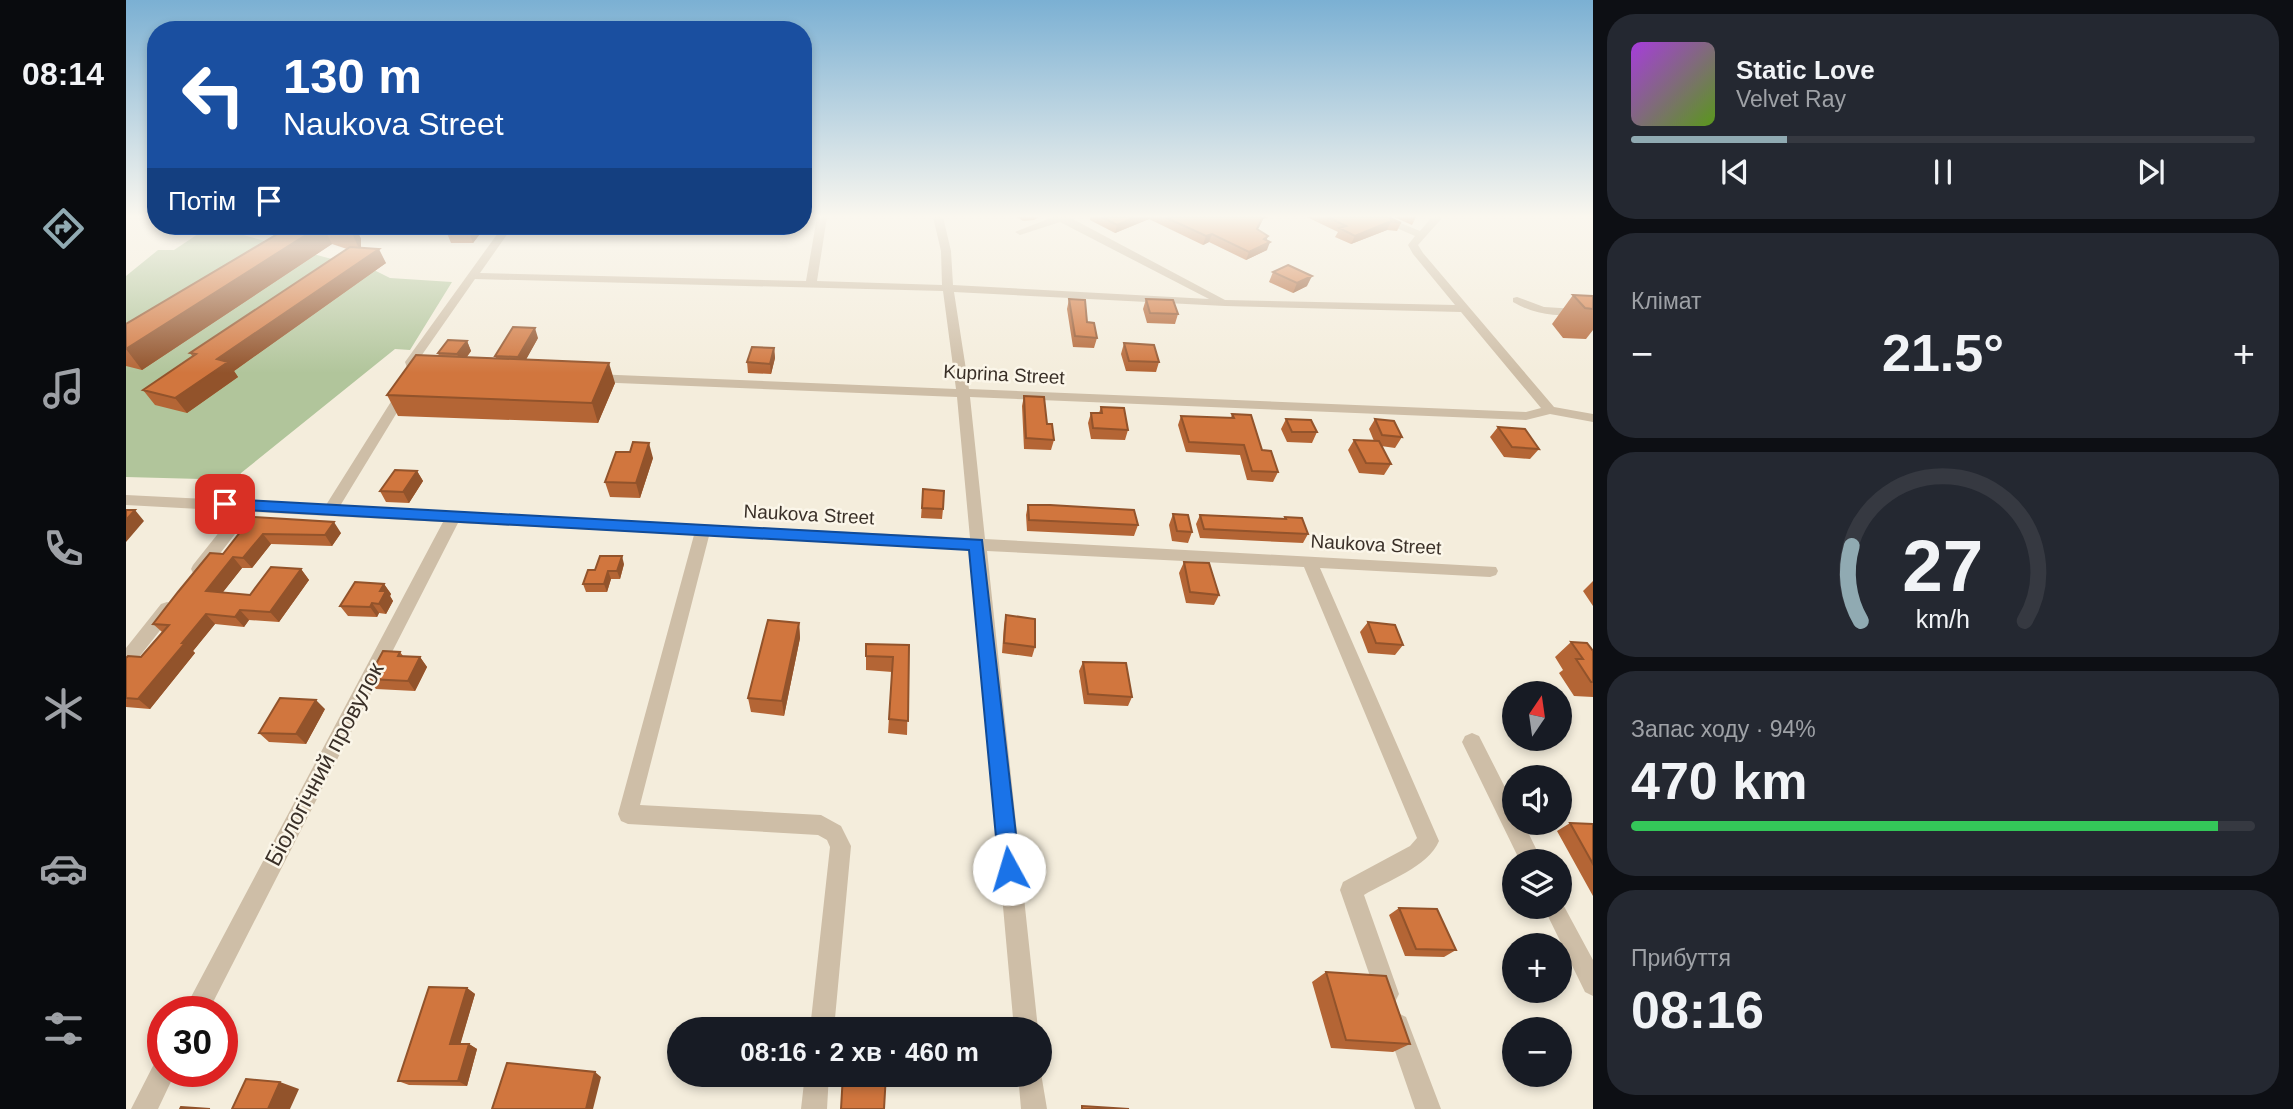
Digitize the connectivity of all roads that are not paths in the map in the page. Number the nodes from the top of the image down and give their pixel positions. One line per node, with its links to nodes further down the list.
1 (478, 269): 6 (street)
2 (814, 269): 7 (street)
3 (947, 269): 8 (street)
4 (1159, 269): 10 (street)
5 (1430, 269): 11 (street)
6 (473, 276): 7 (street); 13 (street)
7 (811, 285): 8 (street)
8 (948, 288): 10 (street); 16 (street)
9 (1517, 300): 12 (street)
10 (1225, 303): 11 (street)
11 (1462, 309): 17 (street)
12 (1593, 313)
13 (412, 368): 14 (street); 21 (street)
14 (429, 369)
15 (576, 377): 16 (street, Kuprina Street)
16 (963, 392): 17 (street, Kuprina Street); 24 (street)
17 (1550, 410): 18 (street, Kuprina Street)
18 (1593, 418)
19 (126, 500): 20 (street, Naukova Street)
20 (249, 505): 21 (street, Naukova Street); 27 (street)
21 (331, 509): 22 (street, Naukova Street)
22 (454, 516): 23 (street, Naukova Street); 32 (street, Біологічний провулок)
23 (703, 529): 24 (street, Naukova Street); 33 (street)
24 (976, 544): 25 (street, Naukova Street); 34 (street)
25 (1309, 561): 26 (street, Naukova Street); 41 (street)
26 (1490, 571)
27 (126, 661)
28 (1472, 742): 29 (street)
29 (1525, 849)
30 (1560, 919): 31 (street)
31 (1593, 984)
32 (203, 996)
33 (823, 1017)
34 (1025, 1017)
35 (155, 1087): 38 (street)
36 (816, 1087): 39 (street)
37 (1031, 1087): 40 (street)
38 (144, 1109)
39 (814, 1109)
40 (1034, 1109)
41 (1428, 1109)

